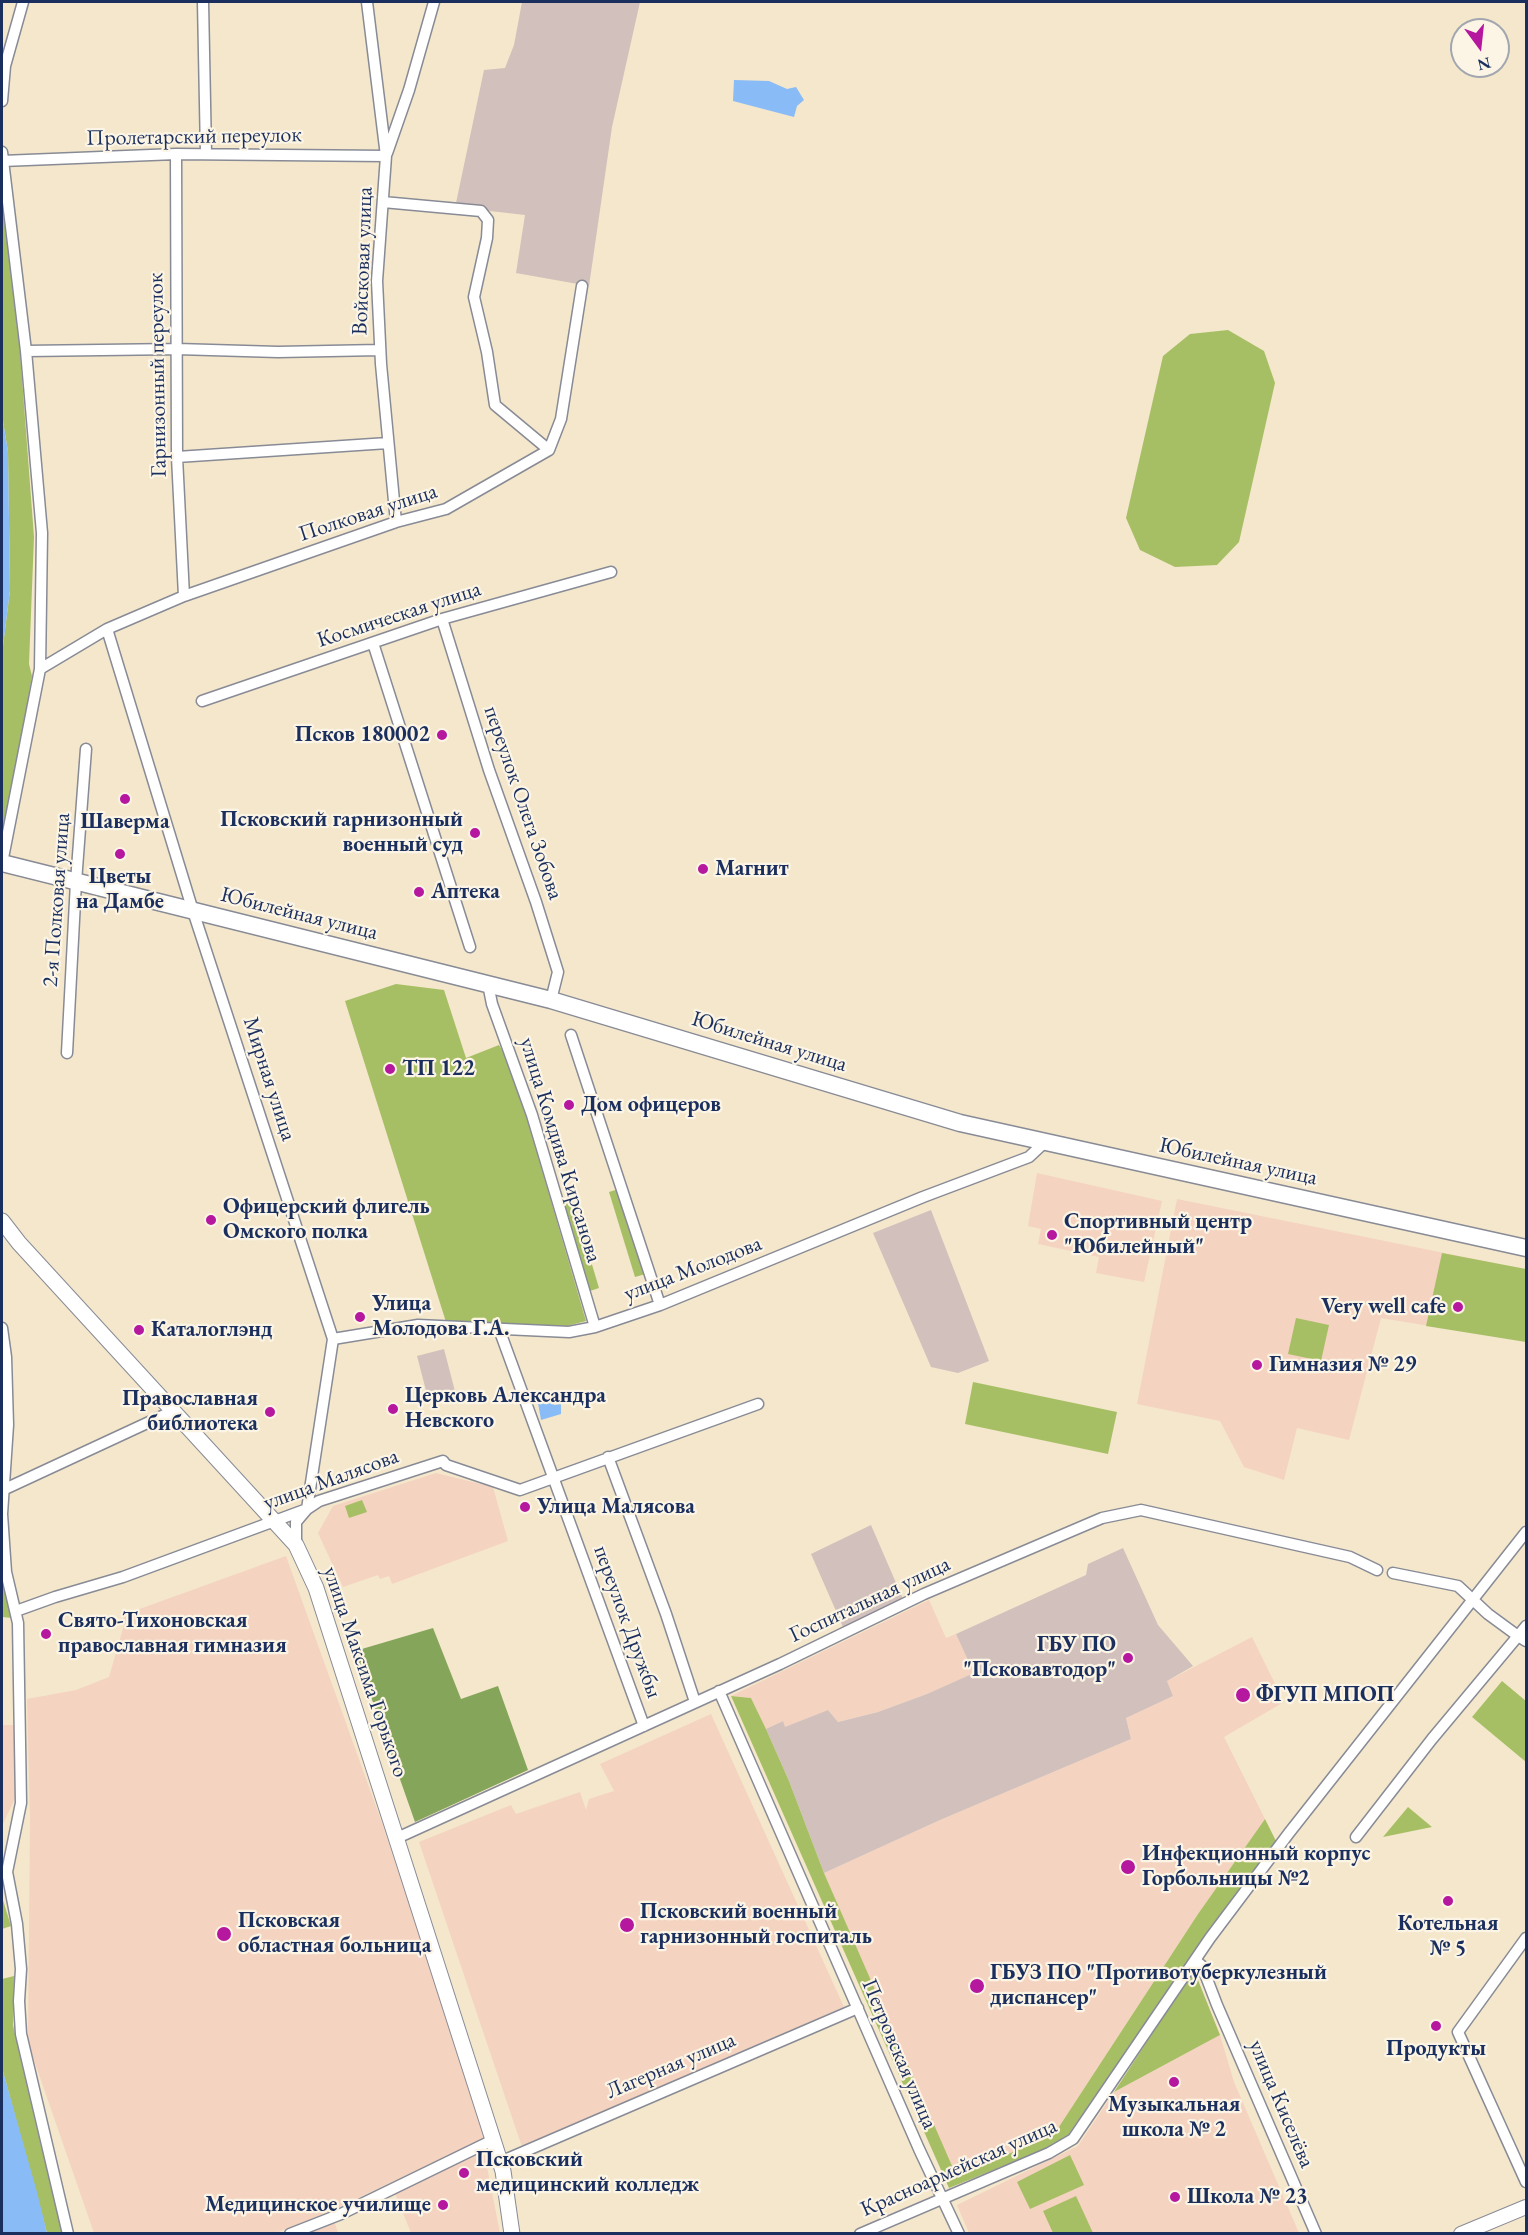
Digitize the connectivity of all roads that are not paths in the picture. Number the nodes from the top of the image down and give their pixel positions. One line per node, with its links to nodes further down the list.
1 (23, 2): 5 (street)
2 (203, 2): 8 (street)
3 (367, 2): 9 (street, Войсковая улица)
4 (434, 2): 9 (street)
5 (2, 101)
6 (2, 152): 10 (street)
7 (176, 154): 8 (street, Пролетарский переулок); 10 (street, Пролетарский переулок); 13 (street, Гарнизонный переулок)
8 (206, 154): 9 (street, Пролетарский переулок)
9 (386, 156): 11 (street, Войсковая улица)
10 (2, 161): 15 (street)
11 (383, 202): 14 (street, Войсковая улица); 17 (street)
12 (582, 286): 17 (street)
13 (177, 348): 14 (street); 15 (street); 18 (street, Гарнизонный переулок)
14 (380, 350): 16 (street, Войсковая улица)
15 (26, 351): 25 (street)
16 (388, 443): 18 (street); 19 (street, Войсковая улица)
17 (549, 450): 19 (street, Полковая улица)
18 (177, 457): 21 (street, Гарнизонный переулок)
19 (396, 522): 21 (street, Полковая улица)
20 (611, 572): 22 (street, Космическая улица)
21 (184, 596): 23 (street, Полковая улица)
22 (442, 619): 24 (street, Космическая улица); 34 (street, переулок Олега Зобова)
23 (107, 629): 25 (street, Полковая улица); 31 (street, Мирная улица)
24 (373, 643): 26 (street, Космическая улица); 32 (street)
25 (40, 669): 28 (street)
26 (202, 701)
27 (86, 749): 30 (street, 2-я Полковая улица)
28 (2, 863): 29 (main road); 30 (main road, Юбилейная улица)
29 (2, 872)
30 (76, 882): 31 (main road, Юбилейная улица); 36 (street, 2-я Полковая улица)
31 (193, 911): 33 (main road, Юбилейная улица); 44 (street, Мирная улица)
32 (470, 947)
33 (488, 984): 34 (main road, Юбилейная улица); 41 (street, улица Комдива Кирсанова)
34 (551, 1000): 37 (main road, Юбилейная улица)
35 (572, 1035): 40 (street)
36 (68, 1053)
37 (1045, 1142): 39 (main road, Юбилейная улица); 40 (street, улица Молодова)
38 (2, 1221): 46 (main road, улица Максима Горького)
39 (1527, 1248)
40 (660, 1305): 41 (street, улица Молодова)
41 (595, 1326): 43 (street, улица Молодова)
42 (2, 1328): 49 (street)
43 (499, 1329): 44 (street, улица Молодова); 48 (street, переулок Дружбы)
44 (333, 1339): 50 (street, Мирная улица)
45 (758, 1404): 47 (street, улица Малясова)
46 (173, 1411): 49 (street); 51 (main road, улица Максима Горького)
47 (608, 1457): 48 (street, улица Малясова); 61 (street, переулок Дружбы)
48 (552, 1477): 50 (street, улица Малясова); 62 (street, переулок Дружбы)
49 (5, 1489): 57 (street)
50 (307, 1509): 51 (street, улица Малясова); 53 (street, Мирная улица)
51 (274, 1520): 53 (main road, улица Максима Горького); 57 (street, улица Малясова)
52 (1527, 1532): 56 (street, Красноармейская улица)
53 (296, 1545): 64 (main road, улица Максима Горького)
54 (1377, 1570): 60 (street, Госпитальная улица)
55 (1393, 1574): 56 (street)
56 (1473, 1600): 59 (street); 66 (street, Красноармейская улица)
57 (16, 1611): 73 (street)
58 (1527, 1626): 59 (street)
59 (1522, 1639): 63 (street)
60 (720, 1691): 61 (street, Госпитальная улица); 67 (street, Петровская улица)
61 (695, 1702): 62 (street, Госпитальная улица)
62 (644, 1726): 64 (street, Госпитальная улица)
63 (1356, 1837)
64 (398, 1838): 68 (main road, улица Максима Горького)
65 (1527, 1938): 70 (street)
66 (1195, 1959): 71 (street, Красноармейская улица); 78 (street, улица Киселёва)
67 (858, 2008): 69 (street, Лагерная улица); 71 (street, Петровская улица)
68 (494, 2140): 69 (main road, улица Максима Горького); 74 (street)
69 (500, 2162): 75 (main road, улица Максима Горького)
70 (1527, 2182)
71 (943, 2198): 76 (street, Красноармейская улица); 77 (street, Петровская улица)
72 (1527, 2207): 79 (street)
73 (68, 2234)
74 (290, 2234)
75 (512, 2234)
76 (860, 2234)
77 (959, 2234)
78 (1316, 2234)
79 (1461, 2234)

